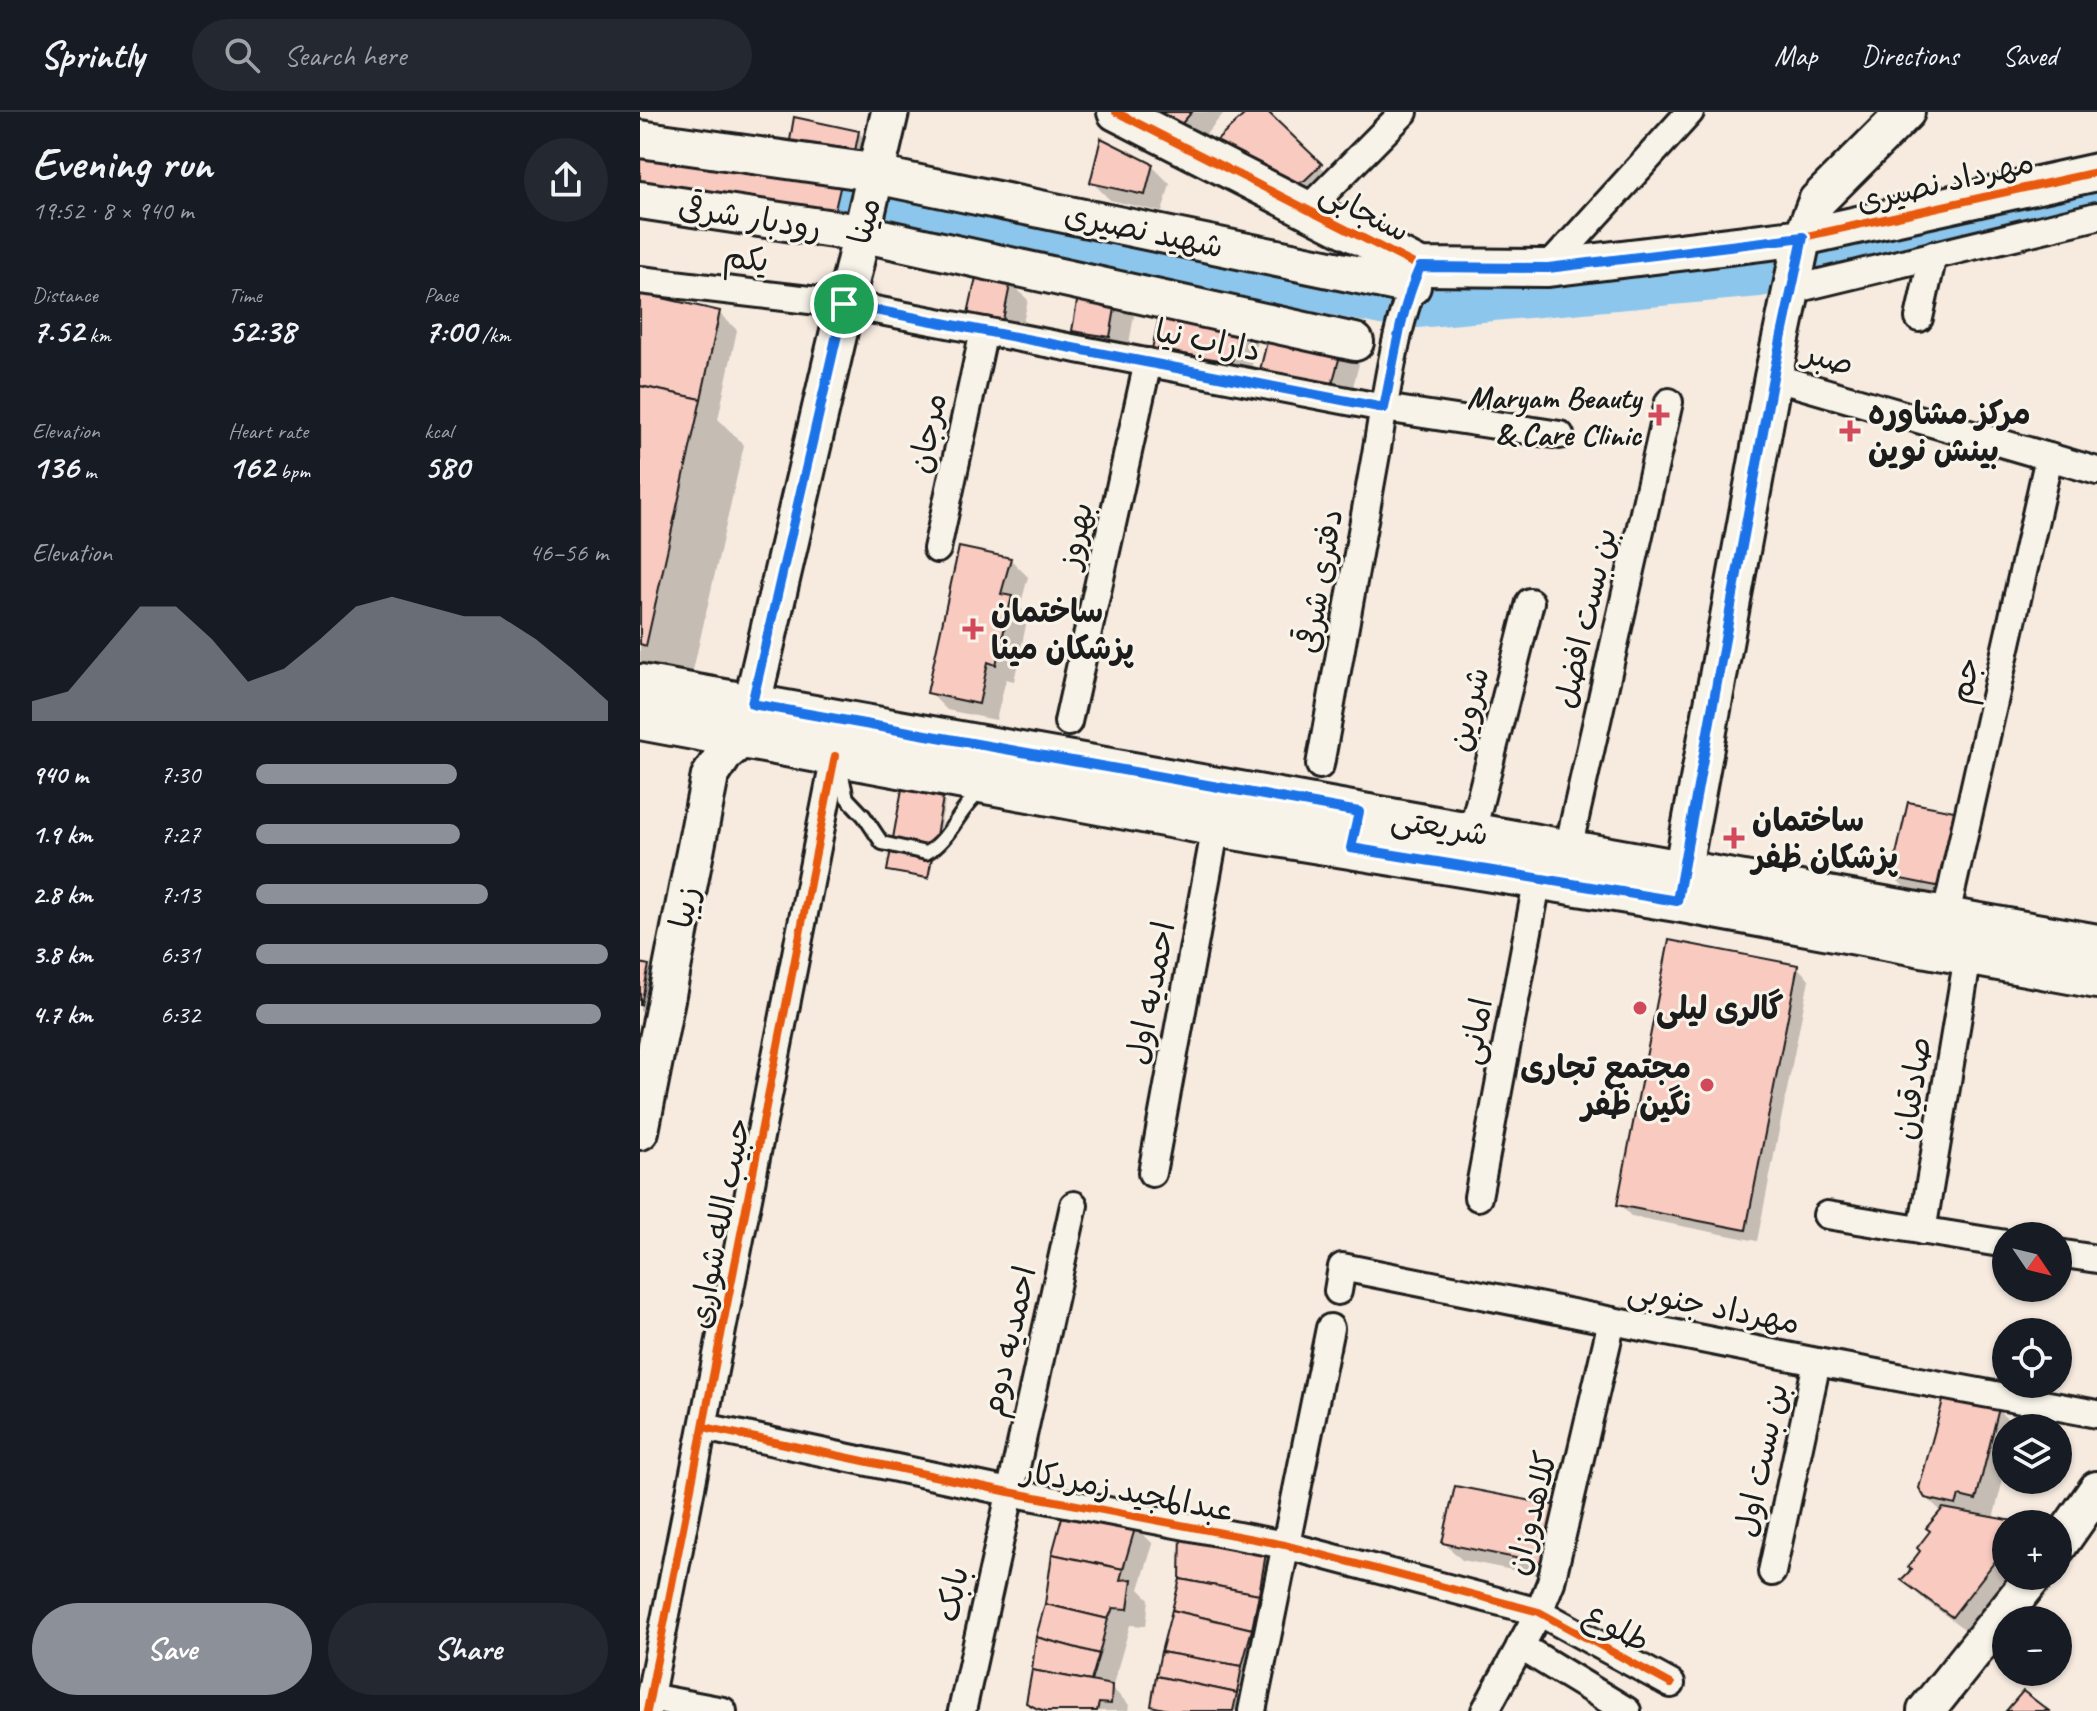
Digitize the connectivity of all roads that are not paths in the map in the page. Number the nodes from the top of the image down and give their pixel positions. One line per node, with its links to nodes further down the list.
1 (873, 112): 8 (street)
2 (890, 112): 8 (street, مینا)
3 (1116, 112): 11 (street, سنجابی)
4 (1404, 112): 11 (street)
5 (1690, 112): 16 (street)
6 (1906, 112): 15 (street)
7 (640, 139): 8 (street, شهید نصیری)
8 (867, 172): 13 (street, مینا); 17 (street, شهید نصیری)
9 (2097, 172): 15 (street, مهرداد نصیری)
10 (640, 200): 13 (street, رودبار شرقی)
11 (1308, 209): 17 (street, سنجابی)
12 (2097, 216): 14 (street)
13 (860, 233): 19 (street, مینا); 22 (street, شهید نصیری)
14 (1933, 255): 15 (street); 20 (street)
15 (1797, 263): 16 (street, سنجابی); 24 (street)
16 (1548, 268): 17 (street, سنجابی)
17 (1416, 276): 26 (street, دفتری شرقی)
18 (640, 280): 19 (street, یکم)
19 (844, 304): 21 (street, داراب نیا); 34 (street, مینا)
20 (1919, 318)
21 (984, 331): 23 (street, داراب نیا); 30 (street, مرجان)
22 (1355, 342)
23 (1148, 362): 26 (street, داراب نیا); 35 (street, بهروز)
24 (1773, 377): 28 (street, صبر); 44 (street)
25 (1669, 402): 42 (street, بن بست افضل)
26 (1384, 408): 27 (street, داراب نیا); 37 (street, دفتری شرقی)
27 (1560, 435)
28 (2049, 457): 29 (street, صبر); 45 (street, جم)
29 (2097, 471)
30 (937, 549)
31 (1530, 602): 41 (street, شروین)
32 (640, 685): 34 (main road, شریعتی)
33 (640, 719): 34 (main road)
34 (748, 721): 36 (main road, شریعتی); 40 (main road, شریعتی); 49 (street, زیبا)
35 (1068, 722)
36 (835, 756): 38 (main road, شریعتی); 38 (lane); 63 (street, حبیب الله شواری)
37 (1320, 765)
38 (990, 783): 39 (main road, شریعتی)
39 (1216, 826): 40 (main road, شریعتی); 50 (street, احمدیه اول)
40 (1355, 830): 41 (main road, شریعتی); 43 (main road, شریعتی)
41 (1472, 832): 42 (main road, شریعتی)
42 (1568, 849): 44 (main road, شریعتی)
43 (1538, 878): 44 (main road, شریعتی); 51 (street, امانی)
44 (1670, 878): 45 (main road, شریعتی); 47 (main road, شریعتی)
45 (1945, 919): 46 (main road, شریعتی)
46 (2097, 945)
47 (1968, 956): 48 (main road, شریعتی); 54 (street, صادقیان)
48 (2097, 978)
49 (640, 1131)
50 (1152, 1173)
51 (1478, 1197)
52 (1074, 1205): 65 (street, احمدیه دوم)
53 (1827, 1215): 54 (street)
54 (1922, 1231): 55 (street)
55 (1992, 1242)
56 (2072, 1255): 57 (street)
57 (2097, 1259)
58 (1338, 1291): 59 (street, مهرداد جنوبی)
59 (1612, 1321): 61 (street, مهرداد جنوبی); 70 (street, کلاهدوزان)
60 (1330, 1328): 67 (street)
61 (1817, 1362): 62 (street, مهرداد جنوبی); 68 (street, بن بست اول)
62 (2097, 1414)
63 (704, 1427): 65 (street, عبدالمجید زمردکار); 73 (street, حبیب الله شواری)
64 (2097, 1490): 66 (street)
65 (1009, 1492): 67 (street, عبدالمجید زمردکار); 75 (street, بابک)
66 (2072, 1526)
67 (1285, 1545): 70 (street, عبدالمجید زمردکار); 76 (street)
68 (1772, 1572)
69 (2023, 1590): 79 (street)
70 (1539, 1612): 71 (street, کلاهدوزان); 72 (street, طلوع)
71 (1520, 1646): 77 (street, کلاهدوزان); 78 (street)
72 (1671, 1684)
73 (648, 1704): 74 (street)
74 (723, 1711)
75 (962, 1711)
76 (1252, 1711)
77 (1485, 1711)
78 (1627, 1711)
79 (1926, 1711)

